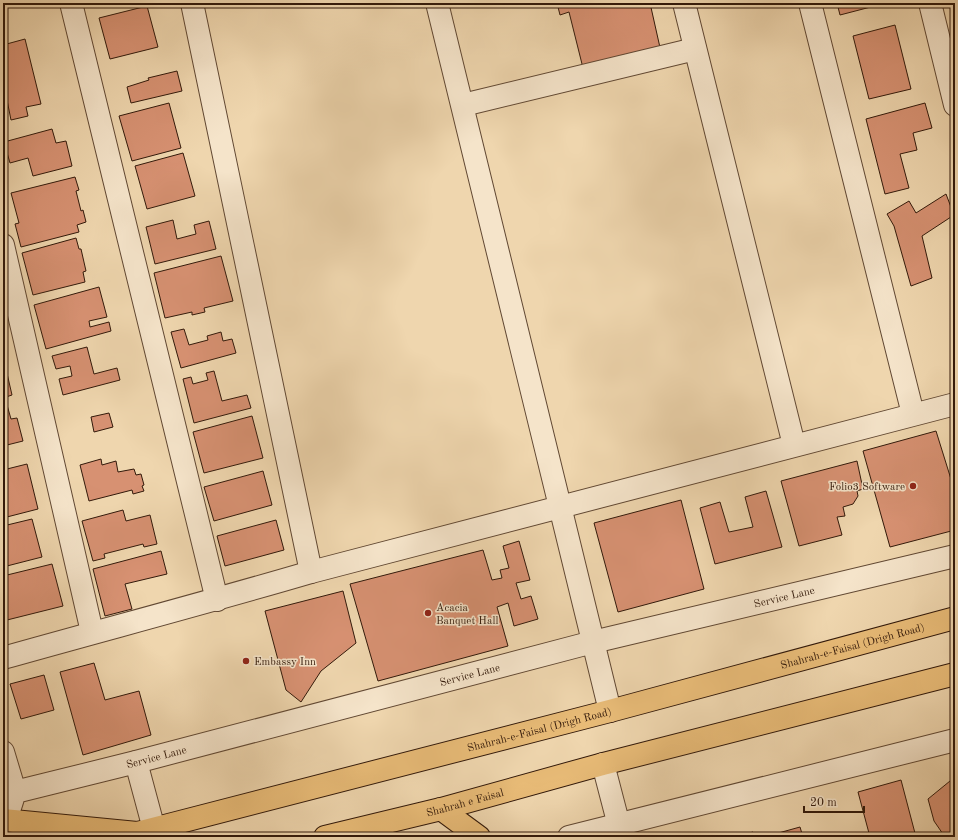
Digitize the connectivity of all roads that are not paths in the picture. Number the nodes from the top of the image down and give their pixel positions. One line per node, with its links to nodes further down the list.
1 (71, 3): 17 (street)
2 (192, 3): 16 (street)
3 (437, 3): 8 (street)
4 (684, 3): 7 (street)
5 (810, 3): 12 (street)
6 (930, 3): 9 (street)
7 (695, 49): 8 (street); 13 (street)
8 (463, 105): 14 (street)
9 (955, 105)
10 (3, 245): 19 (street)
11 (955, 404): 12 (street)
12 (913, 414): 13 (street)
13 (794, 445): 14 (street)
14 (560, 507): 16 (street); 20 (street)
15 (955, 556): 20 (street, Service Lane)
16 (311, 572): 17 (street)
17 (217, 600): 19 (street)
18 (955, 618): 23 (main road, Shahrah-e-Faisal (Drigh Road))
19 (92, 632): 21 (street)
20 (593, 642): 23 (street); 26 (street, Service Lane)
21 (3, 658)
22 (955, 674): 27 (main road)
23 (610, 711): 32 (main road, Shahrah-e-Faisal (Drigh Road))
24 (955, 740): 31 (street)
25 (3, 752): 28 (street)
26 (136, 762): 28 (street, Service Lane); 32 (street)
27 (603, 764): 29 (main road, Shahrah e Faisal); 31 (street)
28 (15, 792): 30 (street)
29 (441, 809): 33 (main road, Shahrah e Faisal); 34 (main road)
30 (4, 820): 32 (main road)
31 (620, 831): 35 (street)
32 (138, 833)
33 (325, 837)
34 (479, 837)
35 (569, 837)

